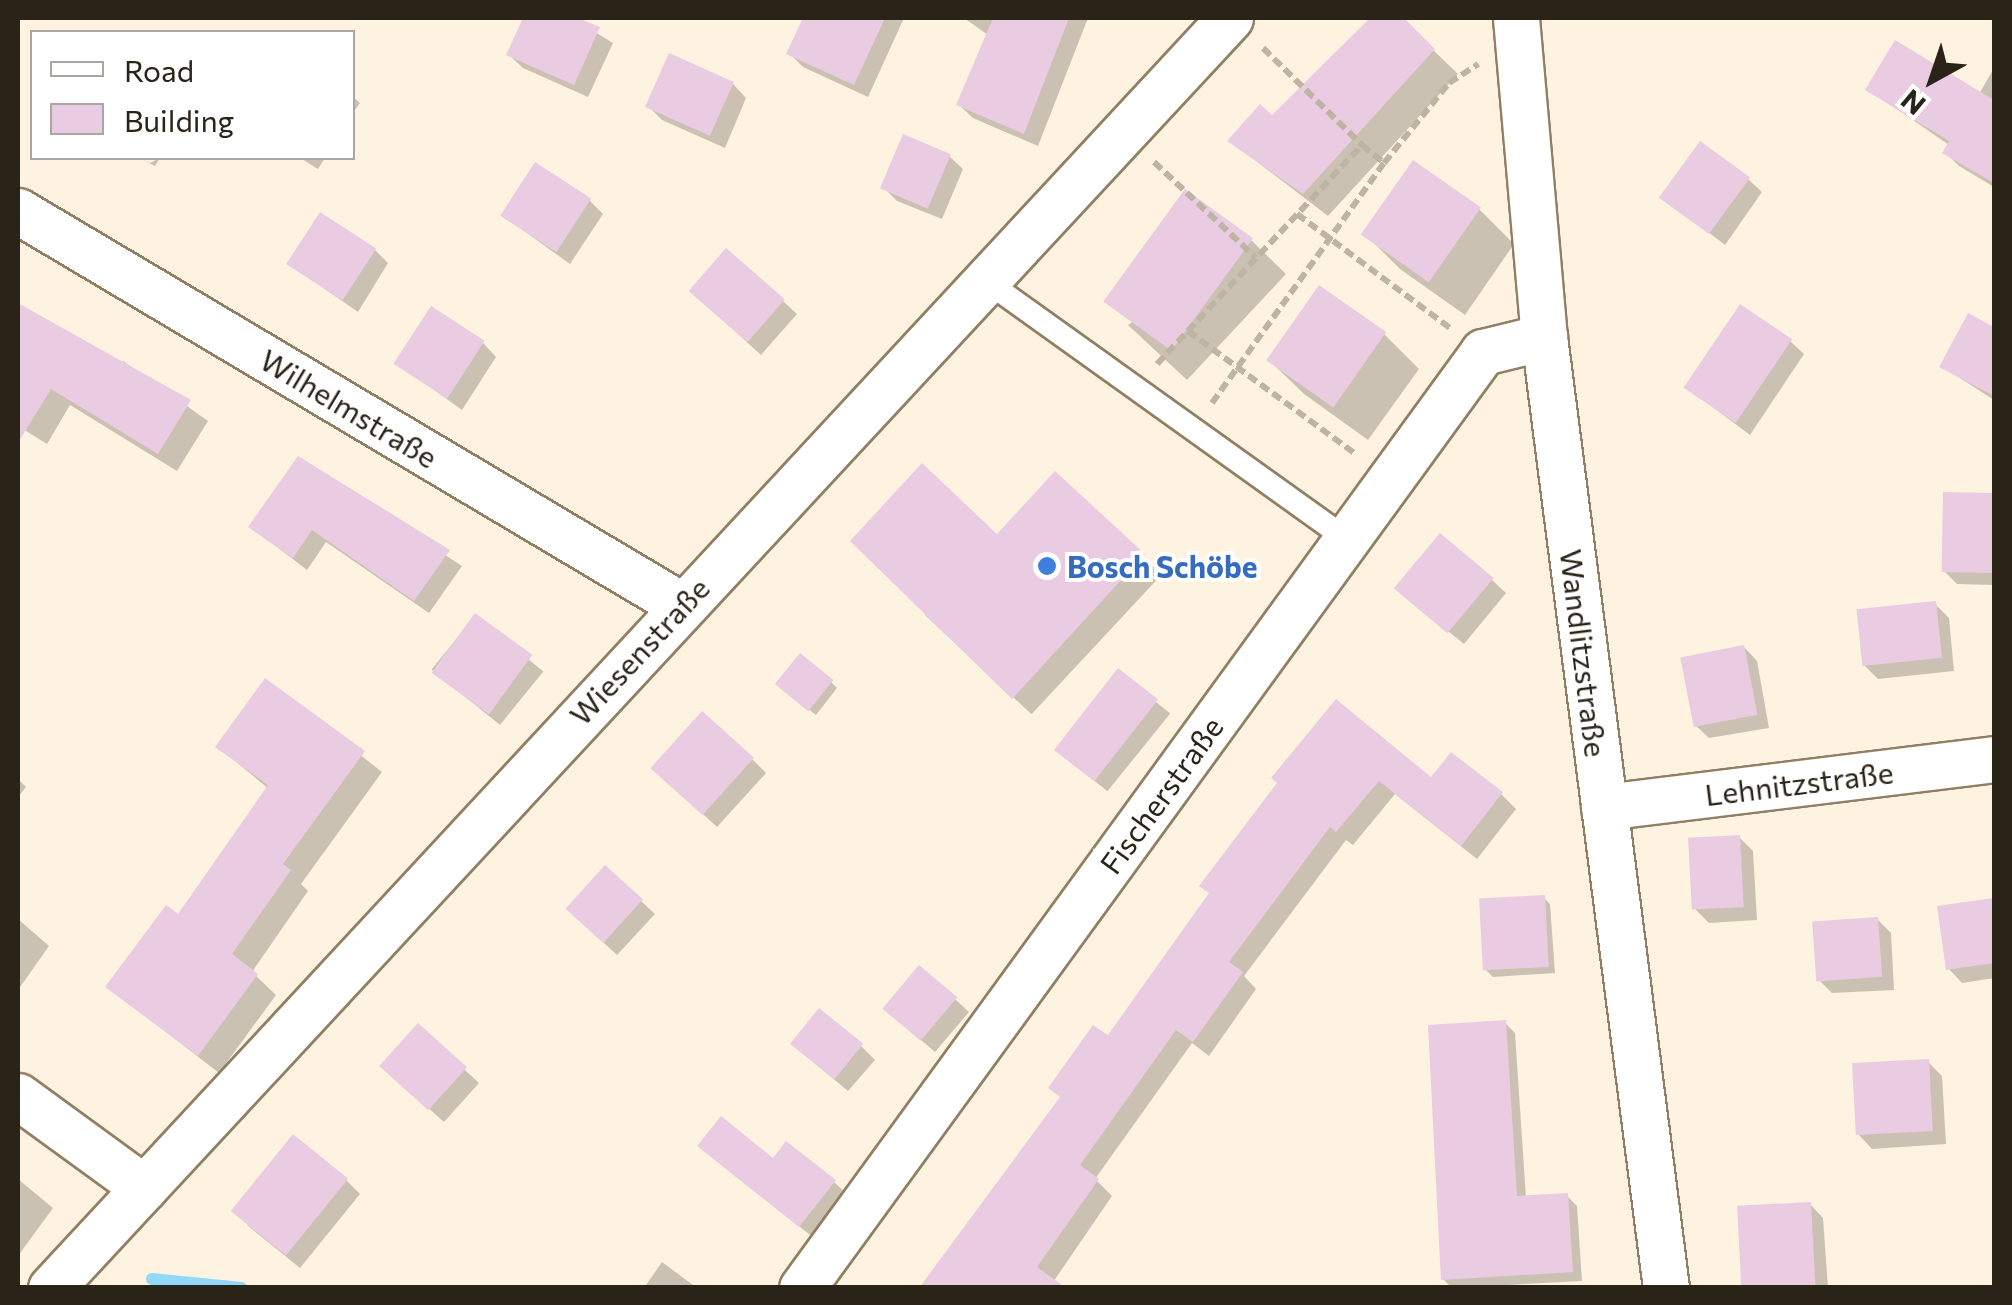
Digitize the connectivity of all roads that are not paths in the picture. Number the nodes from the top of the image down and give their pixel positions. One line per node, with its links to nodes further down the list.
1 (1244, 30): 4 (street, Wiesenstraße)
2 (1518, 34): 5 (street, Wandlitzstraße)
3 (18, 211): 7 (street, Wilhelmstraße)
4 (989, 282): 6 (lane); 7 (street, Wiesenstraße)
5 (1544, 337): 6 (street, Fischerstraße); 9 (street, Wandlitzstraße)
6 (1347, 539): 13 (street, Fischerstraße)
7 (681, 605): 11 (street, Wiesenstraße)
8 (1994, 759): 9 (street, Lehnitzstraße)
9 (1604, 806): 14 (street, Wandlitzstraße)
10 (18, 1096): 11 (street)
11 (144, 1188): 12 (street, Wiesenstraße)
12 (51, 1288)
13 (802, 1288)
14 (1666, 1288)

